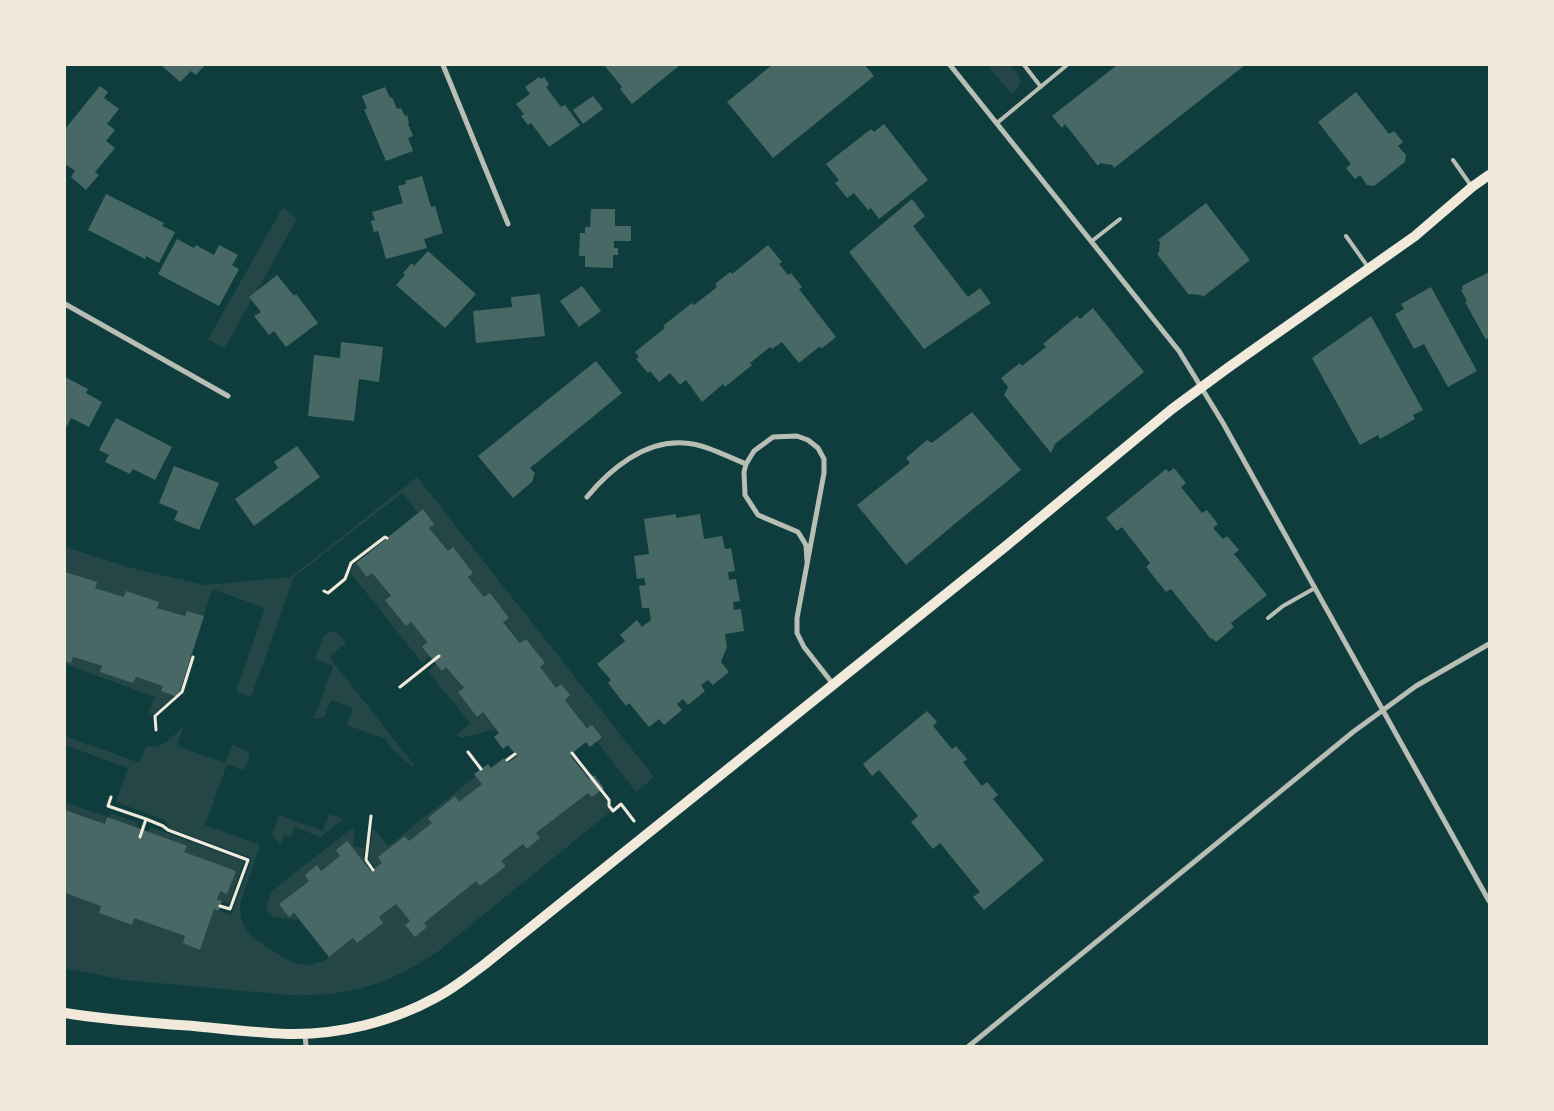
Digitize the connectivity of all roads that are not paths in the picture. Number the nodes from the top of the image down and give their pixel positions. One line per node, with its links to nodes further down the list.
1 (443, 65): 11 (street)
2 (950, 65): 6 (street)
3 (1024, 65): 5 (lane)
4 (1067, 65): 5 (lane)
5 (1041, 86): 6 (lane)
6 (997, 123): 13 (street)
7 (1453, 160): 9 (lane)
8 (1489, 175): 9 (main road)
9 (1472, 187): 14 (main road)
10 (1120, 219): 13 (lane)
11 (508, 224)
12 (1346, 236): 14 (lane)
13 (1092, 241): 16 (street)
14 (1369, 268): 16 (main road)
15 (65, 304): 17 (street)
16 (1202, 387): 21 (street); 24 (main road)
17 (228, 396)
18 (746, 464): 19 (street); 20 (street); 20 (street)
19 (586, 497)
20 (807, 561): 24 (street)
21 (1315, 588): 22 (lane); 25 (street)
22 (1268, 618)
23 (1489, 644): 25 (street)
24 (833, 684): 28 (main road)
25 (1382, 710): 26 (street); 30 (street)
26 (1489, 901)
27 (65, 1013): 28 (main road)
28 (305, 1033): 29 (street)
29 (306, 1046)
30 (969, 1046)

